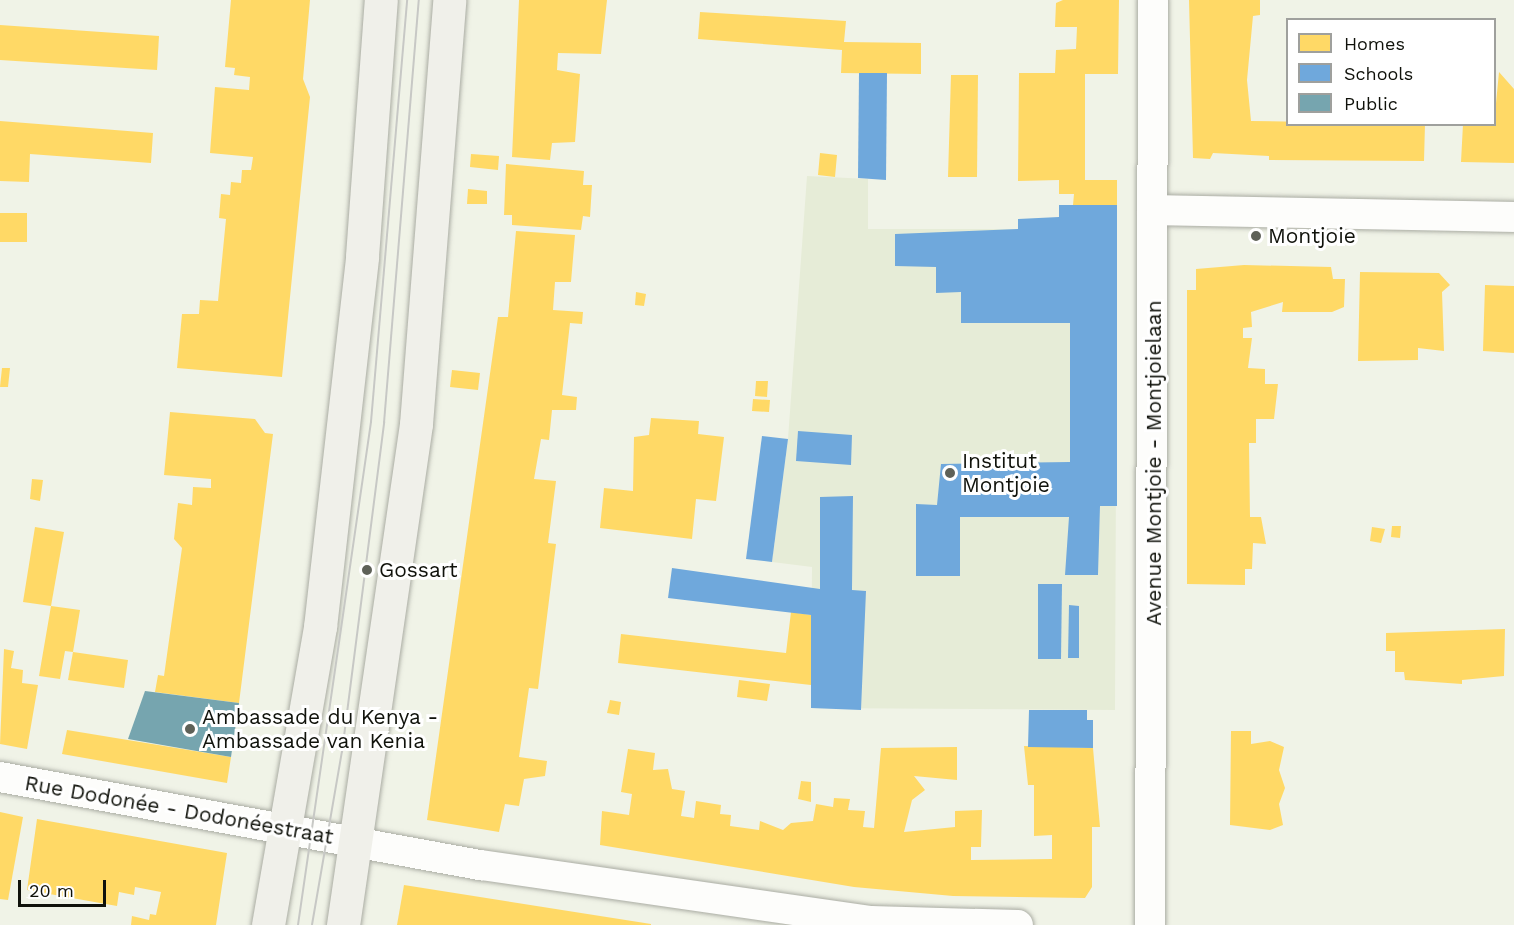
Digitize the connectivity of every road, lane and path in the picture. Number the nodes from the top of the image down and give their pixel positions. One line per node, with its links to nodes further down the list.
1 (381, 0): 7 (main road)
2 (449, 0): 8 (main road)
3 (1153, 0): 4 (street, Avenue Montjoie - Montjoielaan)
4 (1152, 210): 5 (street); 12 (street, Avenue Montjoie - Montjoielaan)
5 (1514, 217)
6 (0, 777): 7 (street, Rue Dodonée - Dodonéestraat)
7 (285, 828): 8 (street, Rue Dodonée - Dodonéestraat); 9 (main road)
8 (358, 843): 10 (main road); 11 (street, Rue Dodonée - Dodonéestraat)
9 (268, 925)
10 (343, 925)
11 (1018, 925)
12 (1150, 925)

